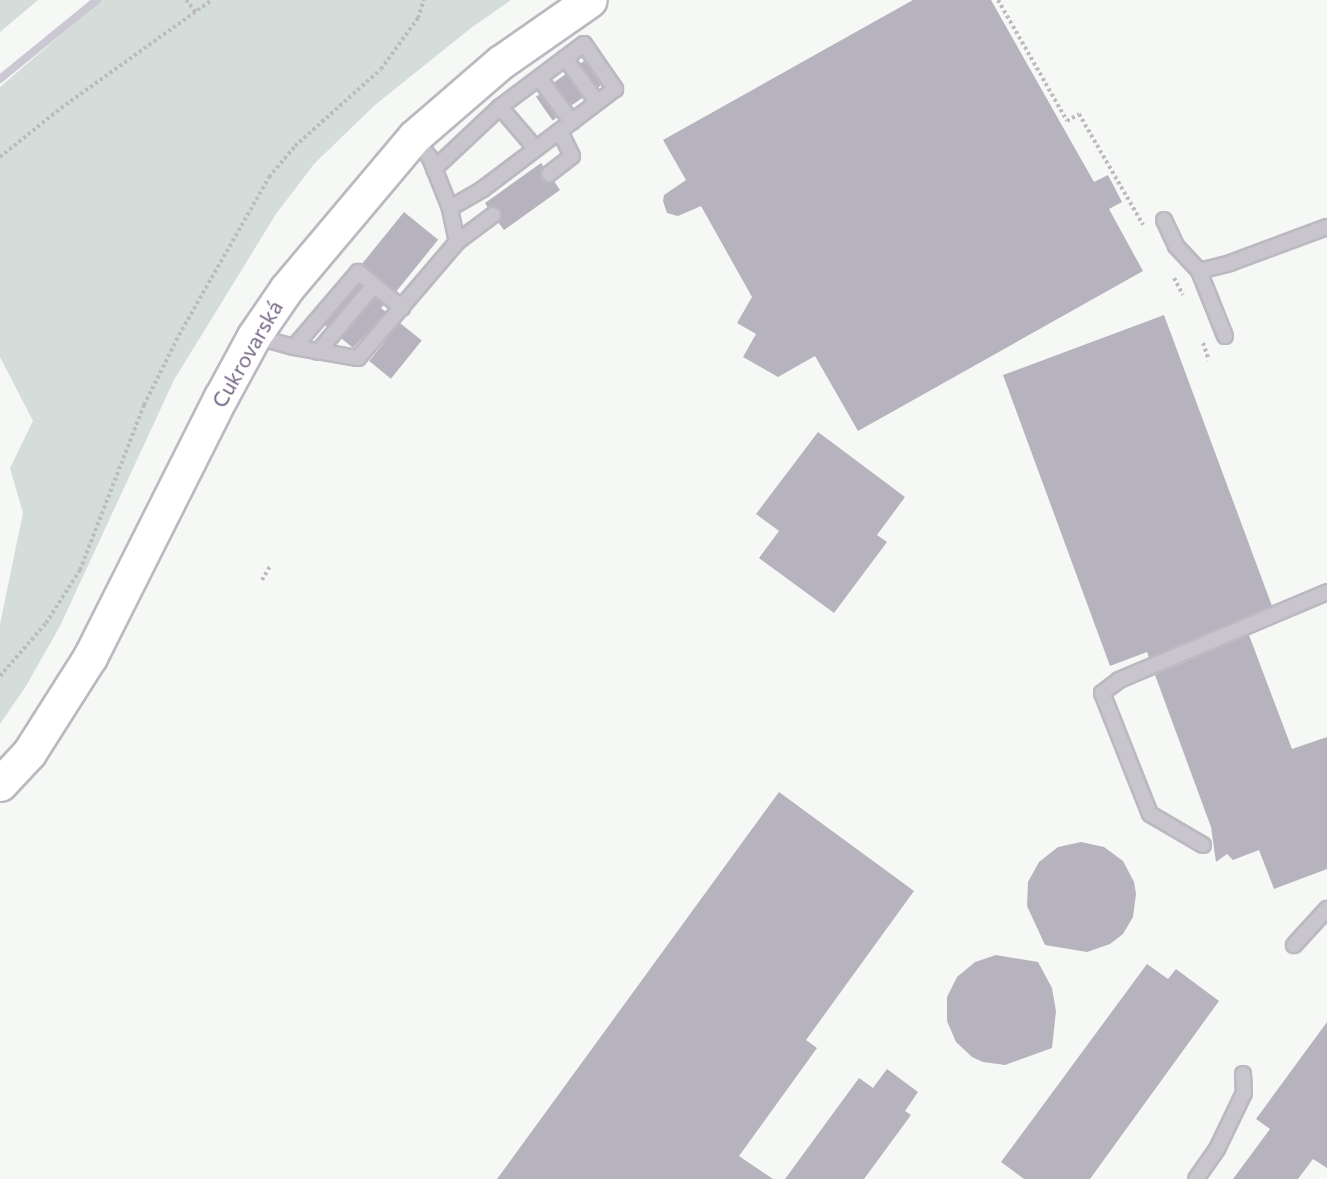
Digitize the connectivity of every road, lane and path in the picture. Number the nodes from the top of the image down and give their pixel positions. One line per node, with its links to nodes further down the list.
1 (186, 0): 6 (path)
2 (212, 0): 6 (path)
3 (424, 0): 38 (path)
4 (590, 0): 13 (main road, Cukrovarská)
5 (998, 0): 22 (path)
6 (196, 12): 15 (path)
7 (565, 58): 8 (lane); 9 (lane); 9 (lane)
8 (539, 78): 10 (lane); 11 (lane)
9 (597, 102): 11 (lane)
10 (500, 107): 14 (lane); 16 (lane)
11 (572, 122): 12 (lane)
12 (560, 131): 14 (lane); 17 (lane)
13 (414, 137): 16 (lane); 29 (main road, Cukrovarská)
14 (536, 149): 18 (lane)
15 (0, 157)
16 (434, 169): 18 (lane)
17 (549, 174)
18 (450, 208): 23 (lane)
19 (493, 214): 23 (lane)
20 (1164, 220): 24 (lane)
21 (1327, 227): 24 (lane)
22 (1148, 233)
23 (457, 242): 28 (lane)
24 (1199, 271): 30 (lane)
25 (1171, 273): 27 (path)
26 (374, 285): 28 (lane); 32 (lane); 33 (lane)
27 (1188, 303)
28 (402, 309): 33 (lane)
29 (254, 336): 32 (lane); 39 (main road, Cukrovarská)
30 (1225, 336)
31 (1202, 341): 34 (path)
32 (294, 347): 33 (lane)
33 (318, 352)
34 (1209, 360)
35 (270, 566): 36 (path)
36 (262, 580)
37 (1327, 592): 40 (lane)
38 (0, 676)
39 (0, 784)
40 (1203, 845)
41 (1327, 909): 42 (lane)
42 (1294, 945)
43 (1243, 1074): 44 (lane)
44 (1196, 1179)

